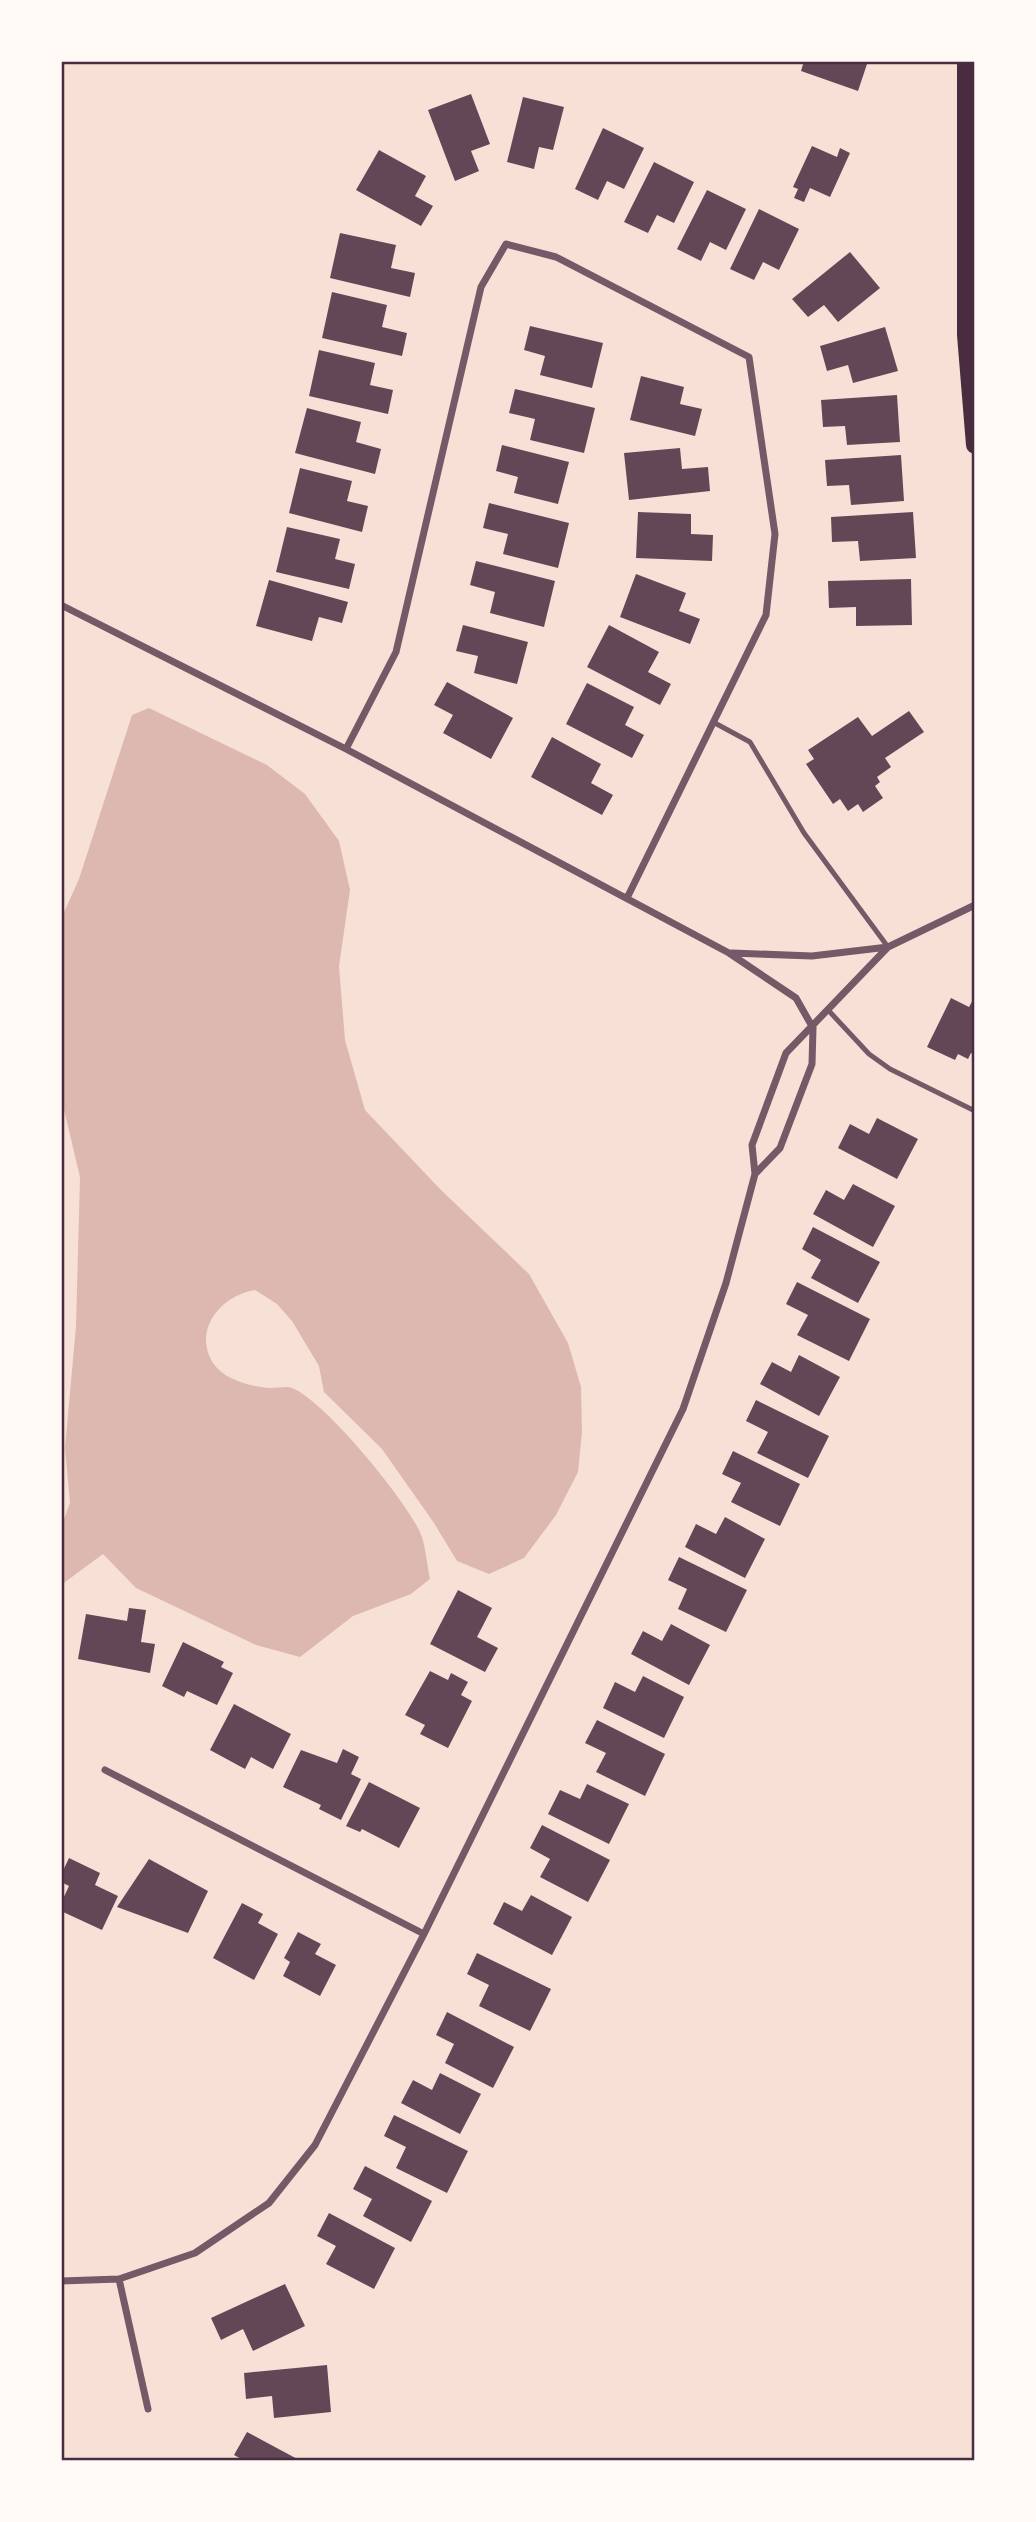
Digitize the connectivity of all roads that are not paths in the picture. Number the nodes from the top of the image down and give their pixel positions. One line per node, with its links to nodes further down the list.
1 (965, 61): 2 (main road)
2 (971, 334): 3 (main road)
3 (975, 445)
4 (61, 606): 6 (street)
5 (713, 722): 6 (street); 7 (street); 9 (lane)
6 (346, 749): 7 (street)
7 (628, 896): 10 (street)
8 (975, 905): 9 (street)
9 (888, 947): 10 (street); 11 (street)
10 (730, 953): 12 (street)
11 (829, 1011): 12 (street); 13 (lane)
12 (813, 1028): 14 (street); 14 (street)
13 (975, 1111)
14 (755, 1174): 16 (street)
15 (105, 1770): 16 (street)
16 (424, 1934): 17 (street)
17 (120, 2279): 18 (street); 19 (street)
18 (61, 2281)
19 (148, 2409)

